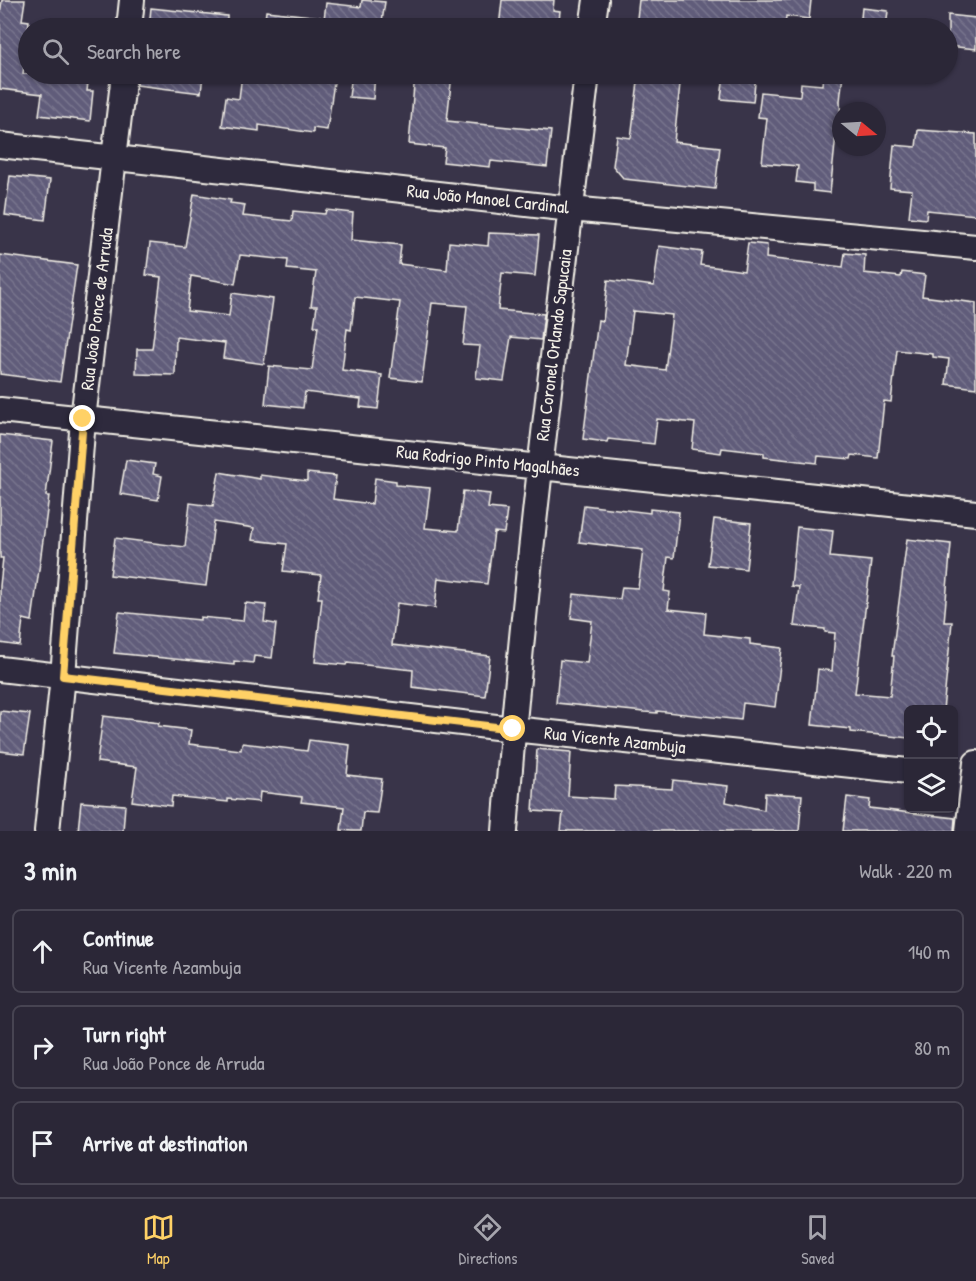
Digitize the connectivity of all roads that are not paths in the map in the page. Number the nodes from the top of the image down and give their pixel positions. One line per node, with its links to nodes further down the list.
1 (132, 0): 3 (street)
2 (596, 0): 4 (street)
3 (130, 18)
4 (593, 18)
5 (123, 84): 8 (street, Rua João Ponce de Arruda)
6 (586, 84): 9 (street, Rua Coronel Orlando Sapucaia)
7 (0, 145): 8 (street, Rua João Manoel Cardinal)
8 (116, 158): 9 (street, Rua João Manoel Cardinal); 12 (street, Rua João Ponce de Arruda)
9 (571, 209): 10 (street, Rua João Manoel Cardinal); 13 (street, Rua Coronel Orlando Sapucaia)
10 (976, 247)
11 (0, 410): 12 (street, Rua Rodrigo Pinto Magalhães)
12 (83, 419): 13 (street, Rua Rodrigo Pinto Magalhães); 16 (street, Rua João Ponce de Arruda)
13 (539, 467): 14 (street, Rua Rodrigo Pinto Magalhães); 17 (street, Rua Coronel Orlando Sapucaia)
14 (976, 513)
15 (0, 669): 16 (street, Rua Vicente Azambuja)
16 (63, 676): 17 (street, Rua Vicente Azambuja); 20 (street, Rua João Ponce de Arruda)
17 (513, 729): 18 (street, Rua Vicente Azambuja); 21 (street, Rua Coronel Orlando Sapucaia)
18 (904, 770)
19 (970, 774): 22 (street)
20 (47, 831)
21 (505, 831)
22 (969, 831)

